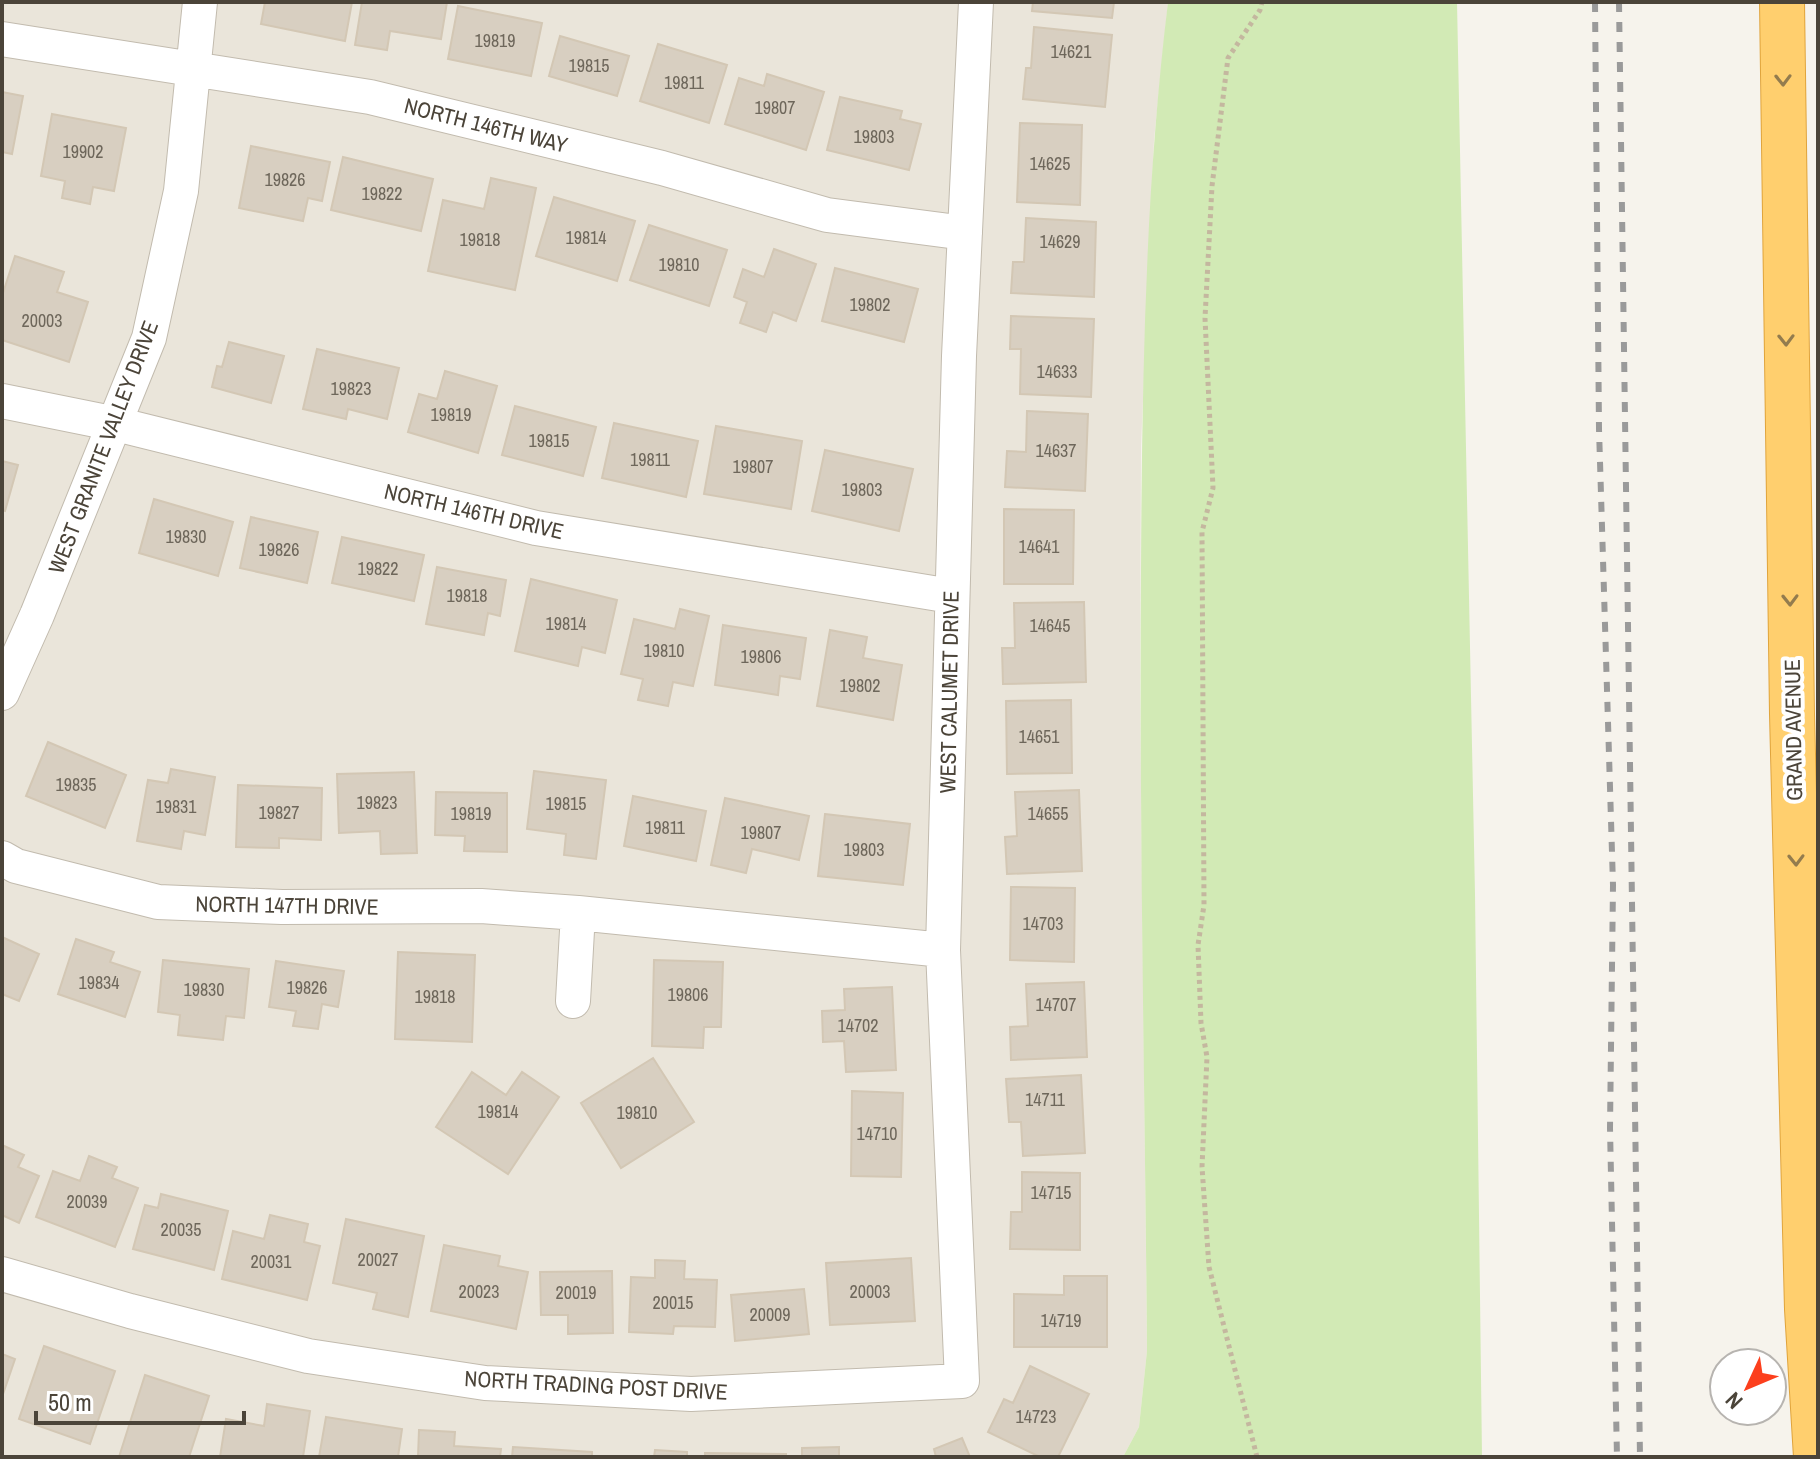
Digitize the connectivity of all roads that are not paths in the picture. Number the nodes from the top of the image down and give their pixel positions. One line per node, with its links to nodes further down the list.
1 (200, 2): 5 (street, WEST GRANITE VALLEY DRIVE)
2 (976, 2): 6 (street, WEST CALUMET DRIVE)
3 (1782, 2): 17 (highway, GRAND AVENUE, one-way to 17)
4 (2, 39): 5 (street, NORTH 146TH WAY)
5 (195, 69): 6 (street, NORTH 146TH WAY); 8 (street, WEST GRANITE VALLEY DRIVE)
6 (965, 233): 9 (street, WEST CALUMET DRIVE)
7 (2, 401): 8 (street, NORTH 146TH DRIVE)
8 (116, 424): 9 (street, NORTH 146TH DRIVE); 10 (street, WEST GRANITE VALLEY DRIVE)
9 (951, 596): 13 (street, WEST CALUMET DRIVE)
10 (2, 693)
11 (2, 858): 12 (street, NORTH 147TH DRIVE)
12 (578, 913): 13 (street, NORTH 147TH DRIVE); 14 (street)
13 (943, 950): 16 (street, WEST CALUMET DRIVE)
14 (573, 1001)
15 (2, 1274): 16 (street, NORTH TRADING POST DRIVE)
16 (962, 1381)
17 (1816, 1457)

